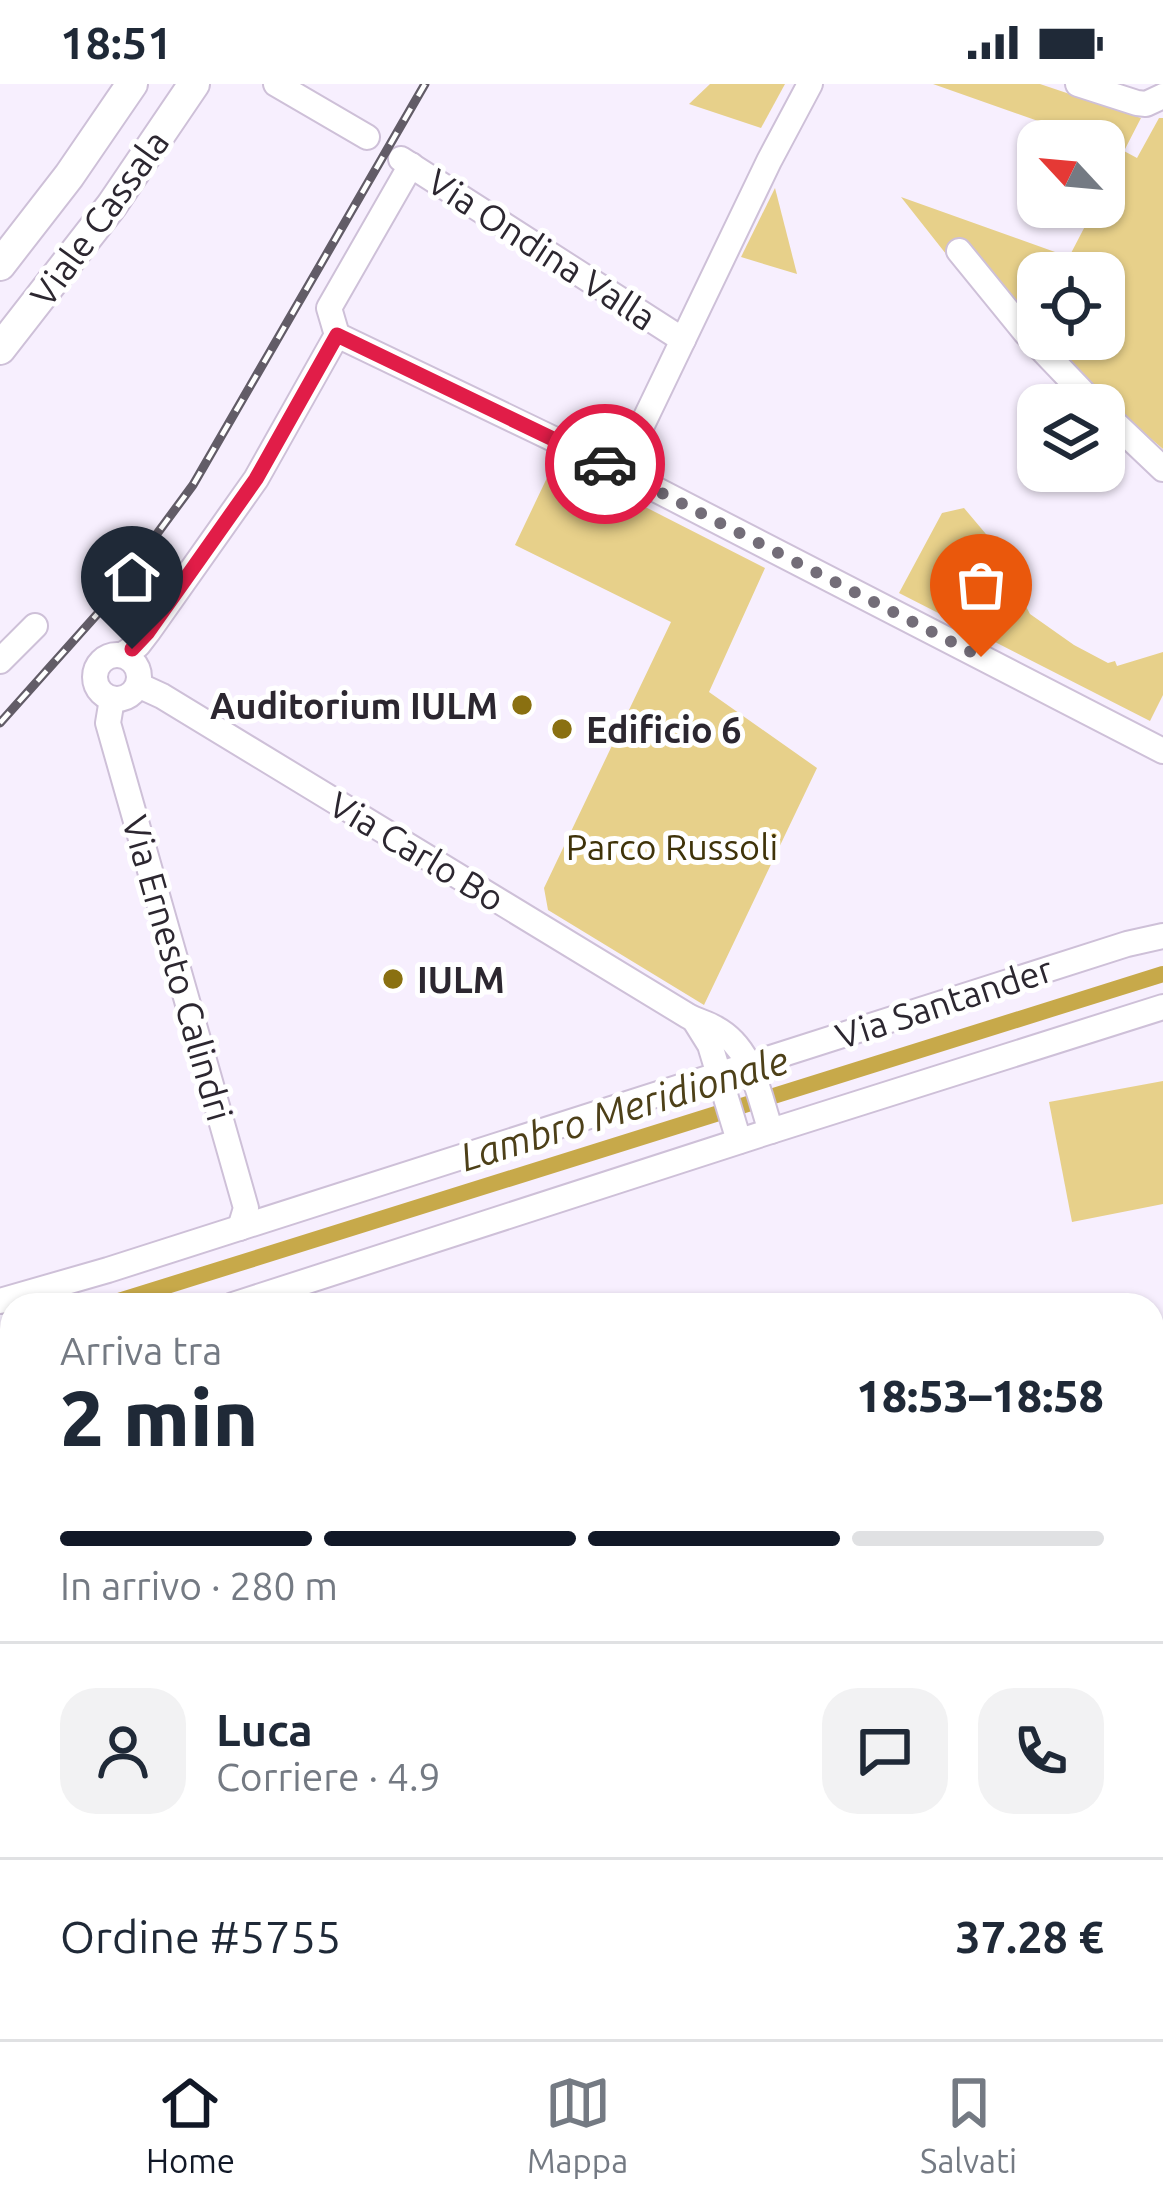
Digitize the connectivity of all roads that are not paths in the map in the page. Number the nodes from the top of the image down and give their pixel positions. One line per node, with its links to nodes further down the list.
1 (132, 84): 9 (main road, Viale Cassala)
2 (194, 84): 12 (main road, Viale Cassala)
3 (276, 84): 7 (street)
4 (810, 84): 11 (street)
5 (1078, 84): 6 (street)
6 (1163, 96)
7 (367, 137)
8 (959, 251): 13 (street)
9 (0, 266)
10 (337, 335): 11 (street, Via Ondina Valla); 16 (street); 18 (street)
11 (683, 340): 16 (street)
12 (0, 349)
13 (1075, 384)
14 (1125, 433): 15 (street)
15 (1163, 469)
16 (620, 471): 22 (street)
17 (35, 626): 19 (street)
18 (122, 656): 20 (street); 21 (street)
19 (0, 661)
20 (138, 685): 21 (street); 25 (street, Via Carlo Bo)
21 (112, 699): 30 (street, Via Ernesto Calindri)
22 (1163, 751)
23 (1163, 936): 26 (street, Via Santander)
24 (1163, 1007): 28 (street, Via Santander)
25 (695, 1021): 26 (street, Via Carlo Bo); 27 (street)
26 (752, 1070): 27 (street, Via Santander); 28 (street)
27 (719, 1080): 29 (street); 31 (street, Via Santander)
28 (769, 1126): 29 (street, Via Santander)
29 (737, 1136): 34 (street, Via Santander)
30 (235, 1170): 31 (street, Via Ernesto Calindri); 32 (street)
31 (289, 1212): 32 (street, Via Santander)
32 (240, 1228): 33 (street, Via Santander)
33 (28, 1293)
34 (269, 1293)

